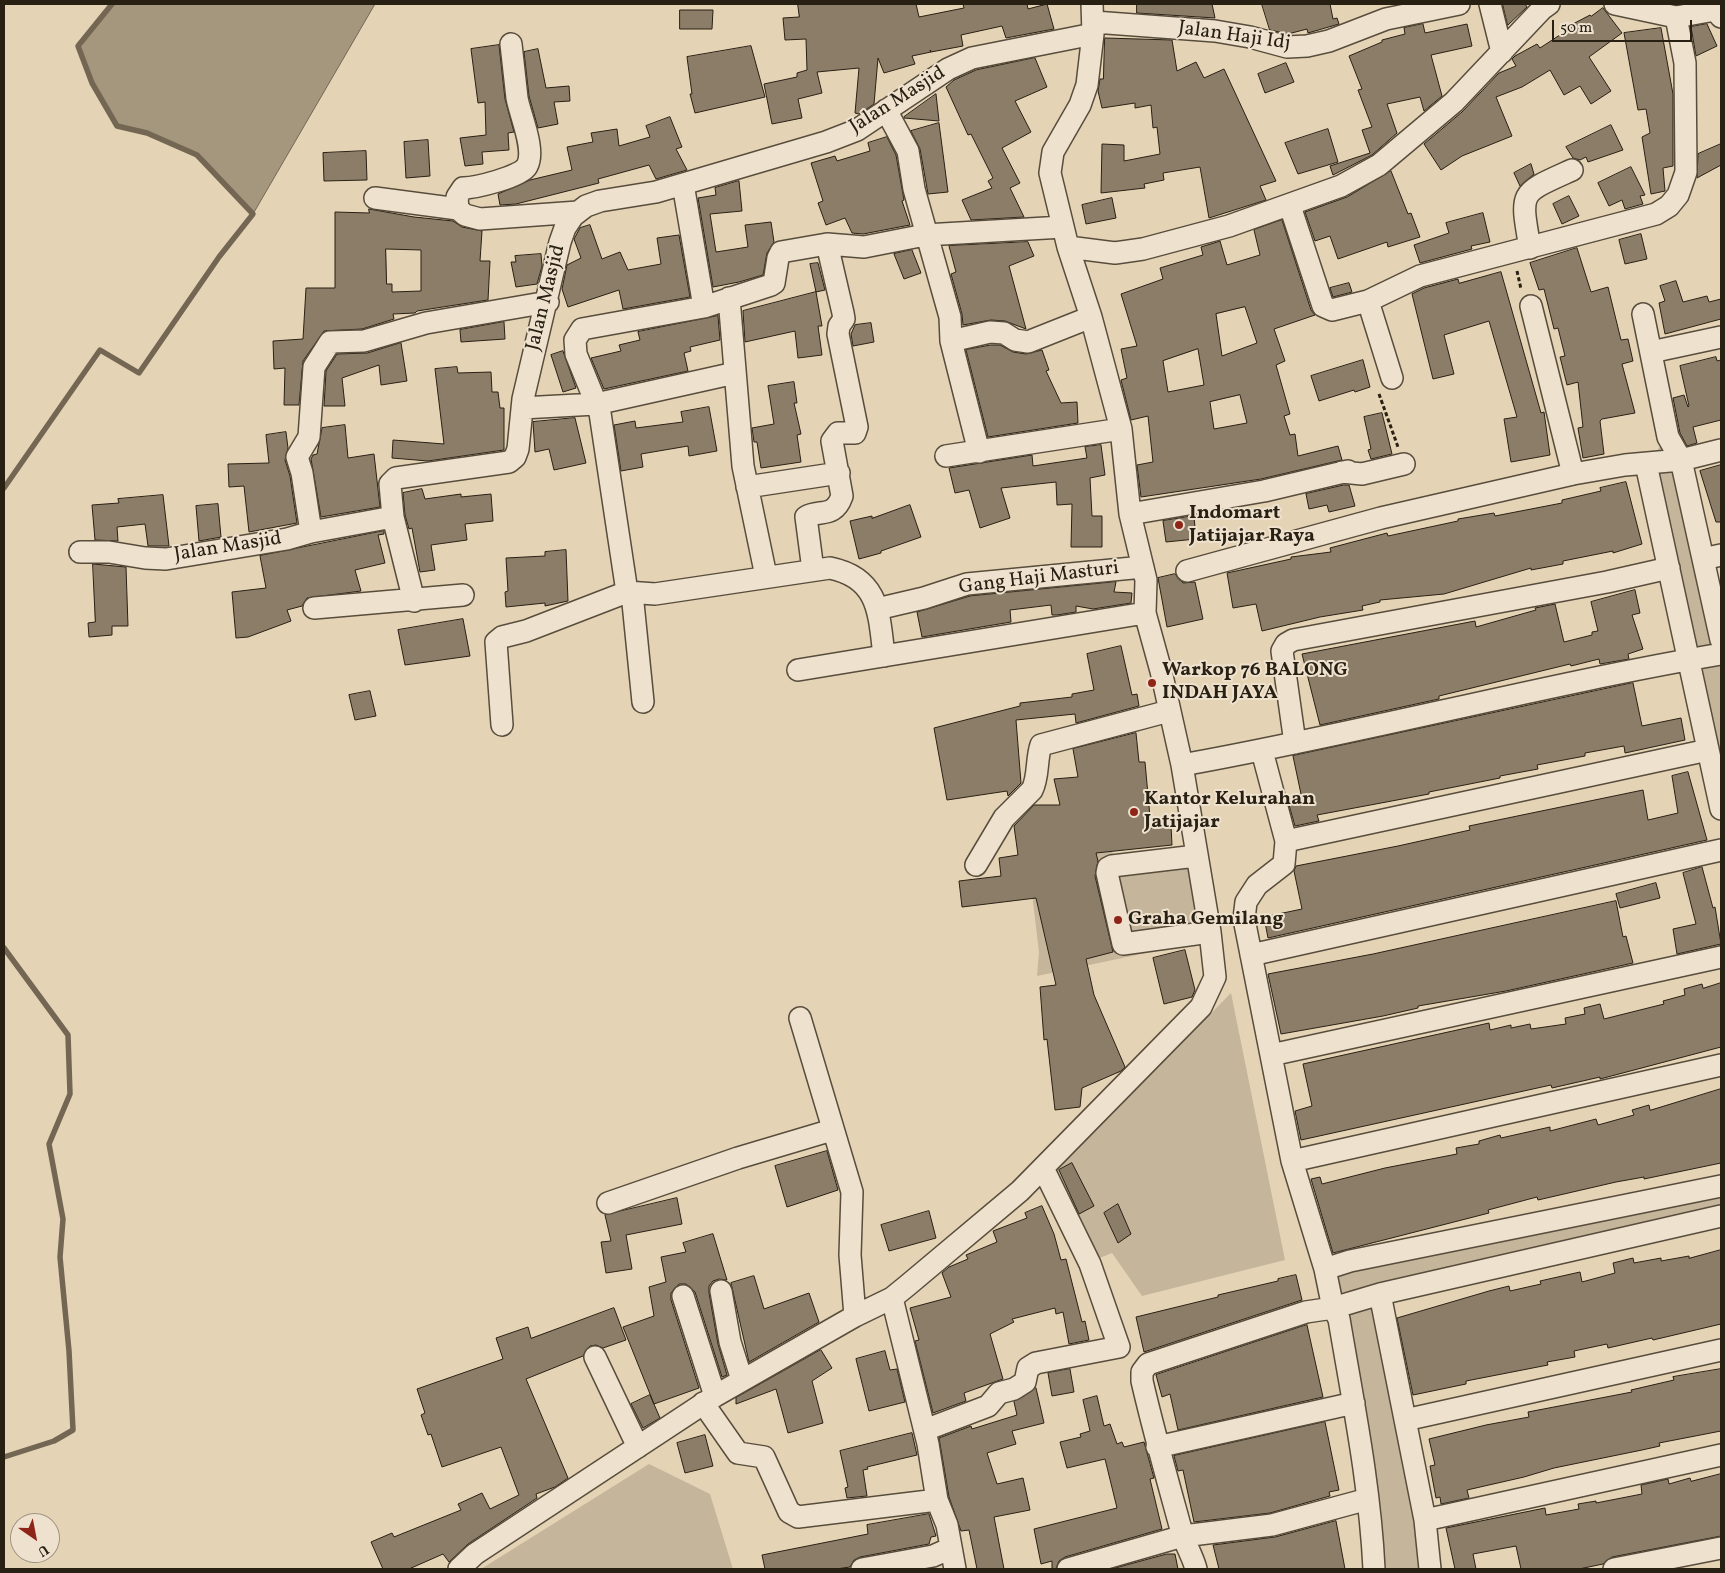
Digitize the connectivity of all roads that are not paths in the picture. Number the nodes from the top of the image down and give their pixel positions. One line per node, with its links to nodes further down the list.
1 (1459, 4): 7 (street, Jalan Haji Idj)
2 (1490, 4): 9 (street)
3 (1549, 4): 9 (street)
4 (1615, 4): 6 (street)
5 (1718, 10): 6 (street)
6 (1676, 17): 20 (street)
7 (1093, 20): 10 (street, Jalan Masjid); 18 (street)
8 (512, 44): 15 (street)
9 (1502, 52): 14 (street)
10 (886, 110): 12 (street, Jalan Masjid); 17 (street)
11 (1572, 170): 20 (street)
12 (683, 184): 16 (street, Jalan Masjid); 25 (street)
13 (376, 198): 15 (street)
14 (1290, 206): 18 (street); 22 (street)
15 (458, 209): 16 (street)
16 (578, 212): 23 (street, Jalan Masjid)
17 (925, 234): 18 (street); 19 (street); 29 (street)
18 (1065, 237): 27 (street)
19 (827, 244): 21 (street); 43 (street)
20 (1522, 250): 22 (street)
21 (728, 298): 25 (street); 31 (street)
22 (1368, 301): 32 (street)
23 (548, 302): 34 (street, Jalan Masjid); 48 (street)
24 (1531, 306): 44 (street)
25 (704, 307): 33 (street)
26 (1643, 314): 30 (street)
27 (1091, 318): 29 (street); 35 (street)
28 (1721, 337): 30 (street)
29 (951, 341): 38 (street)
30 (1651, 352): 36 (street)
31 (735, 373): 33 (street); 45 (street)
32 (1392, 378)
33 (596, 404): 34 (street); 56 (street)
34 (522, 408): 47 (street, Jalan Masjid)
35 (1121, 429): 38 (street); 46 (street)
36 (1668, 436): 40 (street); 42 (street)
37 (1721, 450): 40 (street)
38 (979, 452): 39 (street)
39 (946, 456)
40 (1681, 460): 42 (street); 50 (street)
41 (1404, 464): 46 (street)
42 (1646, 464): 44 (street); 52 (street)
43 (839, 473): 45 (street); 53 (street)
44 (1573, 474): 54 (street)
45 (748, 487): 55 (street)
46 (1130, 514): 51 (street)
47 (393, 517): 48 (street, Jalan Masjid); 58 (street)
48 (311, 532): 49 (street, Jalan Masjid)
49 (80, 552)
50 (1712, 557): 62 (street)
51 (1143, 567): 60 (street, Gang Haji Masturi); 61 (street)
52 (1669, 568): 65 (street); 70 (street)
53 (813, 570): 55 (street); 60 (street)
54 (1187, 571)
55 (766, 576): 56 (street)
56 (630, 593): 67 (street); 69 (street)
57 (463, 595): 58 (street)
58 (414, 601): 59 (street)
59 (314, 608)
60 (877, 609): 64 (street)
61 (1146, 613): 64 (street); 68 (street)
62 (1721, 640)
63 (1721, 654): 65 (street)
64 (884, 656): 66 (street)
65 (1687, 660): 70 (street); 71 (street)
66 (798, 670)
67 (643, 702)
68 (1169, 711): 73 (street); 78 (street)
69 (502, 725)
70 (1295, 742): 72 (street)
71 (1708, 750): 74 (street); 75 (street)
72 (1262, 751): 73 (street); 75 (street)
73 (1182, 765): 77 (street)
74 (1721, 809)
75 (1286, 840): 80 (street)
76 (1721, 850): 80 (street)
77 (1196, 856): 79 (street); 79 (street)
78 (976, 865)
79 (1210, 932): 87 (street)
80 (1251, 955): 83 (street)
81 (1721, 957): 83 (street)
82 (800, 1018): 85 (street)
83 (1270, 1055): 86 (street)
84 (1721, 1066): 86 (street)
85 (832, 1130): 89 (street); 99 (street)
86 (1292, 1161): 93 (street)
87 (1043, 1168): 97 (street); 106 (street)
88 (1721, 1186): 91 (street)
89 (608, 1203)
90 (1721, 1216): 92 (street)
91 (1567, 1217): 92 (street); 93 (street)
92 (1575, 1248): 95 (street)
93 (1325, 1269): 98 (street)
94 (721, 1291): 102 (street)
95 (1380, 1294): 98 (street); 105 (street)
96 (683, 1296): 103 (street)
97 (892, 1298): 99 (street); 106 (street)
98 (1334, 1308): 104 (street); 108 (street)
99 (855, 1316): 102 (street)
100 (1721, 1350): 105 (street)
101 (595, 1357): 107 (street)
102 (742, 1380): 103 (street)
103 (709, 1399): 107 (street); 111 (street)
104 (1354, 1403): 108 (street); 110 (street)
105 (1405, 1420): 112 (street)
106 (924, 1430): 111 (street)
107 (638, 1447): 116 (street)
108 (1157, 1447): 113 (street)
109 (1721, 1454): 112 (street)
110 (1368, 1499): 113 (street); 121 (street)
111 (937, 1500): 114 (street)
112 (1425, 1520): 122 (street)
113 (1183, 1536): 119 (street); 120 (street)
114 (951, 1548): 117 (street); 118 (street)
115 (1721, 1548): 123 (street)
116 (458, 1569)
117 (862, 1569)
118 (955, 1569)
119 (1068, 1569)
120 (1196, 1569)
121 (1374, 1569)
122 (1430, 1569)
123 (1614, 1569)

